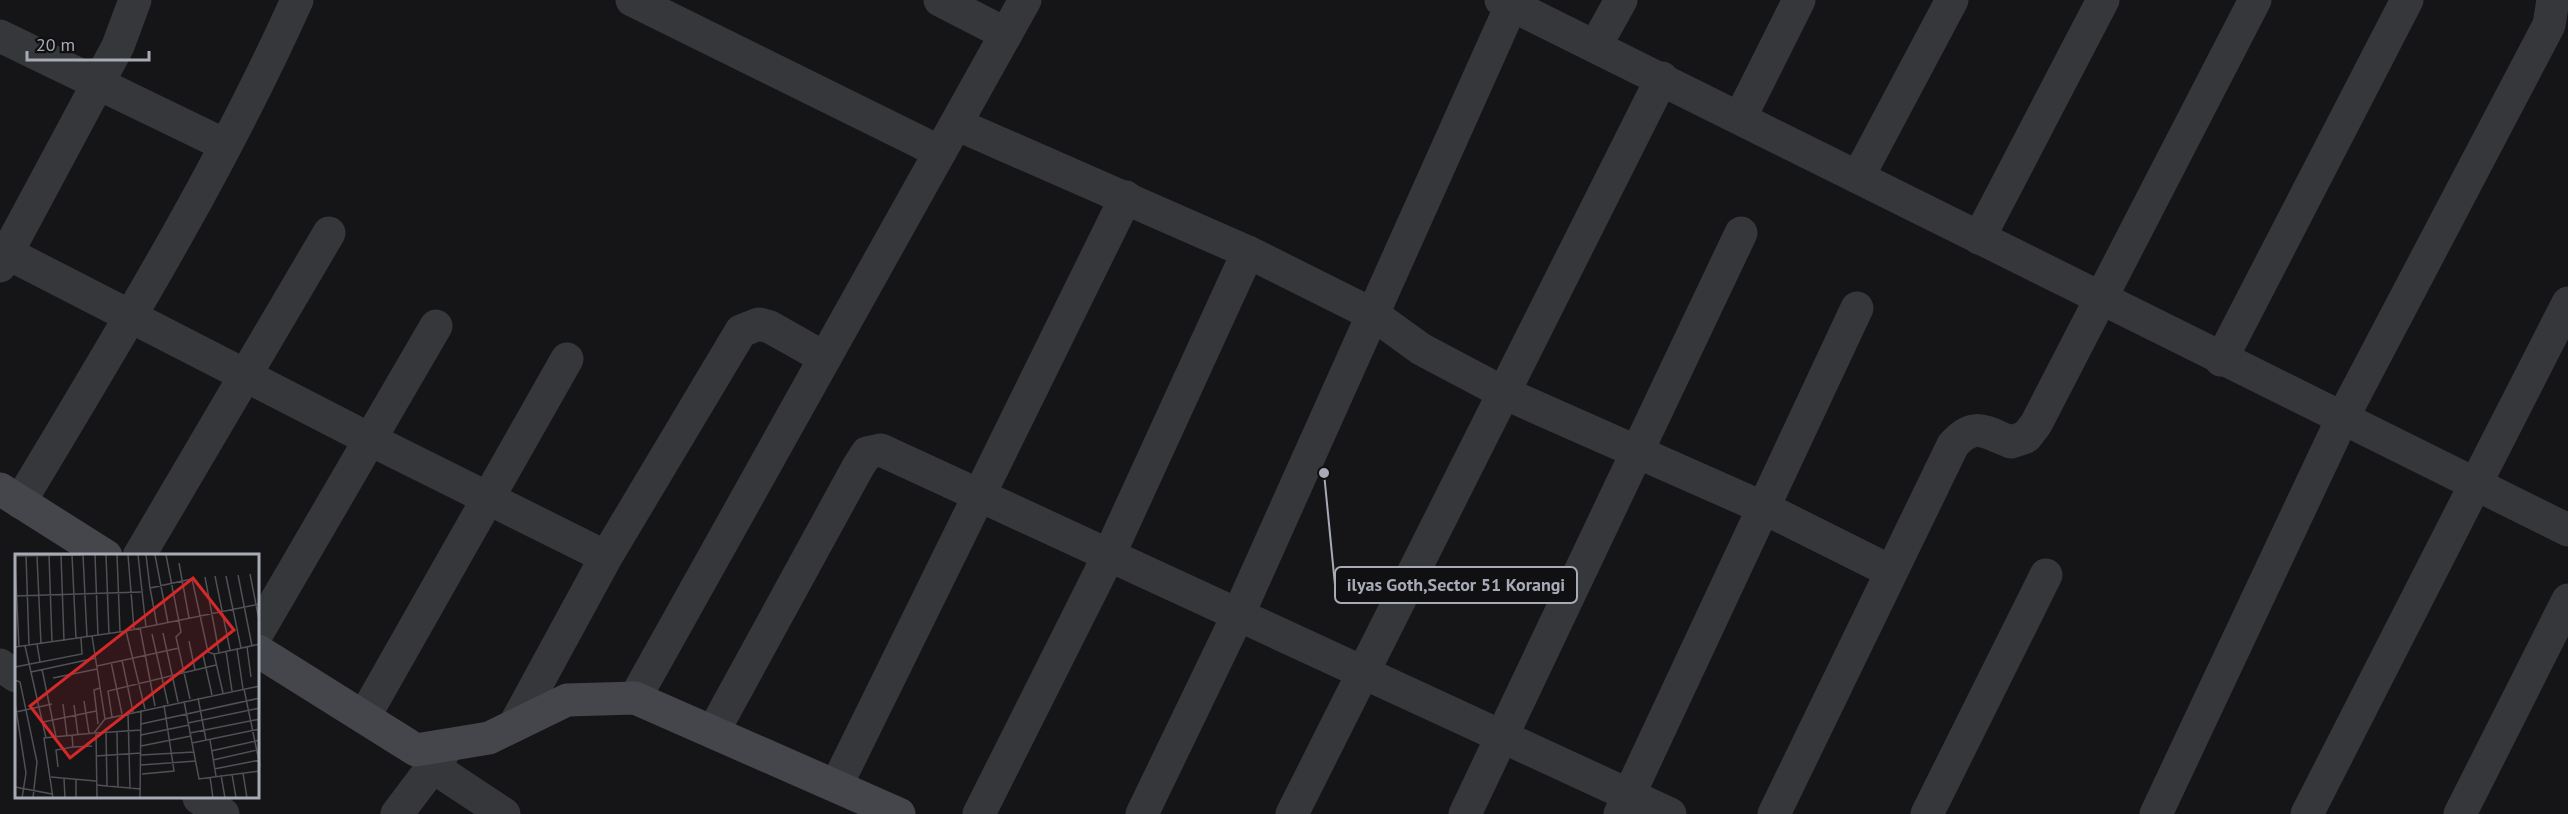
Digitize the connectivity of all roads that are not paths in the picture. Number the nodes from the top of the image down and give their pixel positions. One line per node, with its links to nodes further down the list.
1 (135, 0): 18 (street)
2 (297, 0): 21 (street)
3 (632, 0): 20 (street)
4 (940, 0): 14 (street)
5 (1025, 0): 14 (street)
6 (1622, 0): 16 (street)
7 (1799, 0): 19 (street)
8 (1952, 0): 22 (street)
9 (2103, 0): 26 (street)
10 (2255, 0): 29 (street)
11 (2407, 0): 37 (street)
12 (2553, 0): 40 (street)
13 (1506, 3): 16 (street); 32 (street)
14 (1006, 34): 20 (street)
15 (0, 36): 18 (street)
16 (1596, 45): 17 (street)
17 (1662, 78): 19 (street); 39 (street)
18 (98, 82): 21 (street); 28 (street)
19 (1740, 118): 22 (street)
20 (948, 138): 23 (street); 35 (street)
21 (225, 145): 33 (street)
22 (1858, 177): 26 (street)
23 (1126, 197): 27 (street); 45 (street)
24 (330, 233): 38 (street)
25 (1741, 233): 42 (street)
26 (1979, 238): 29 (street)
27 (1248, 252): 32 (street); 51 (street)
28 (3, 259): 33 (street)
29 (2101, 299): 37 (street); 53 (street)
30 (2568, 303): 43 (street)
31 (1857, 308): 47 (street)
32 (1374, 315): 39 (street); 56 (street)
33 (130, 317): 38 (street); 44 (street)
34 (436, 326): 41 (street)
35 (825, 358): 52 (street); 62 (street)
36 (567, 359): 46 (street)
37 (2221, 360): 40 (street)
38 (246, 376): 41 (street); 50 (street)
39 (1504, 393): 42 (street); 60 (street)
40 (2343, 417): 43 (street); 82 (street)
41 (371, 441): 46 (street); 57 (street)
42 (1638, 450): 47 (street); 66 (street)
43 (2475, 483): 48 (street); 83 (street)
44 (10, 496): 49 (street)
45 (980, 496): 51 (street); 65 (street); 68 (street)
46 (486, 498): 52 (street); 63 (street)
47 (1764, 508): 53 (street); 70 (street)
48 (2568, 530)
49 (103, 554)
50 (140, 554)
51 (1109, 555): 56 (street); 75 (street)
52 (606, 557): 64 (street)
53 (1890, 571): 80 (street)
54 (2046, 576): 81 (street)
55 (2568, 600): 84 (street)
56 (1238, 615): 60 (street); 76 (street)
57 (260, 629)
58 (260, 652): 63 (street)
59 (0, 665): 61 (street)
60 (1362, 672): 66 (street); 77 (street)
61 (15, 675)
62 (635, 698): 64 (street); 65 (street)
63 (364, 717): 67 (street)
64 (514, 726): 67 (street)
65 (713, 732): 68 (street)
66 (1502, 737): 70 (street); 78 (street)
67 (441, 756): 72 (street); 73 (street)
68 (836, 786): 74 (street)
69 (200, 799): 71 (street)
70 (1625, 805): 79 (street)
71 (223, 814)
72 (397, 814)
73 (504, 814)
74 (899, 814)
75 (979, 814)
76 (1142, 814)
77 (1292, 814)
78 (1465, 814)
79 (1670, 814)
80 (1774, 814)
81 (1927, 814)
82 (2156, 814)
83 (2307, 814)
84 (2460, 814)

